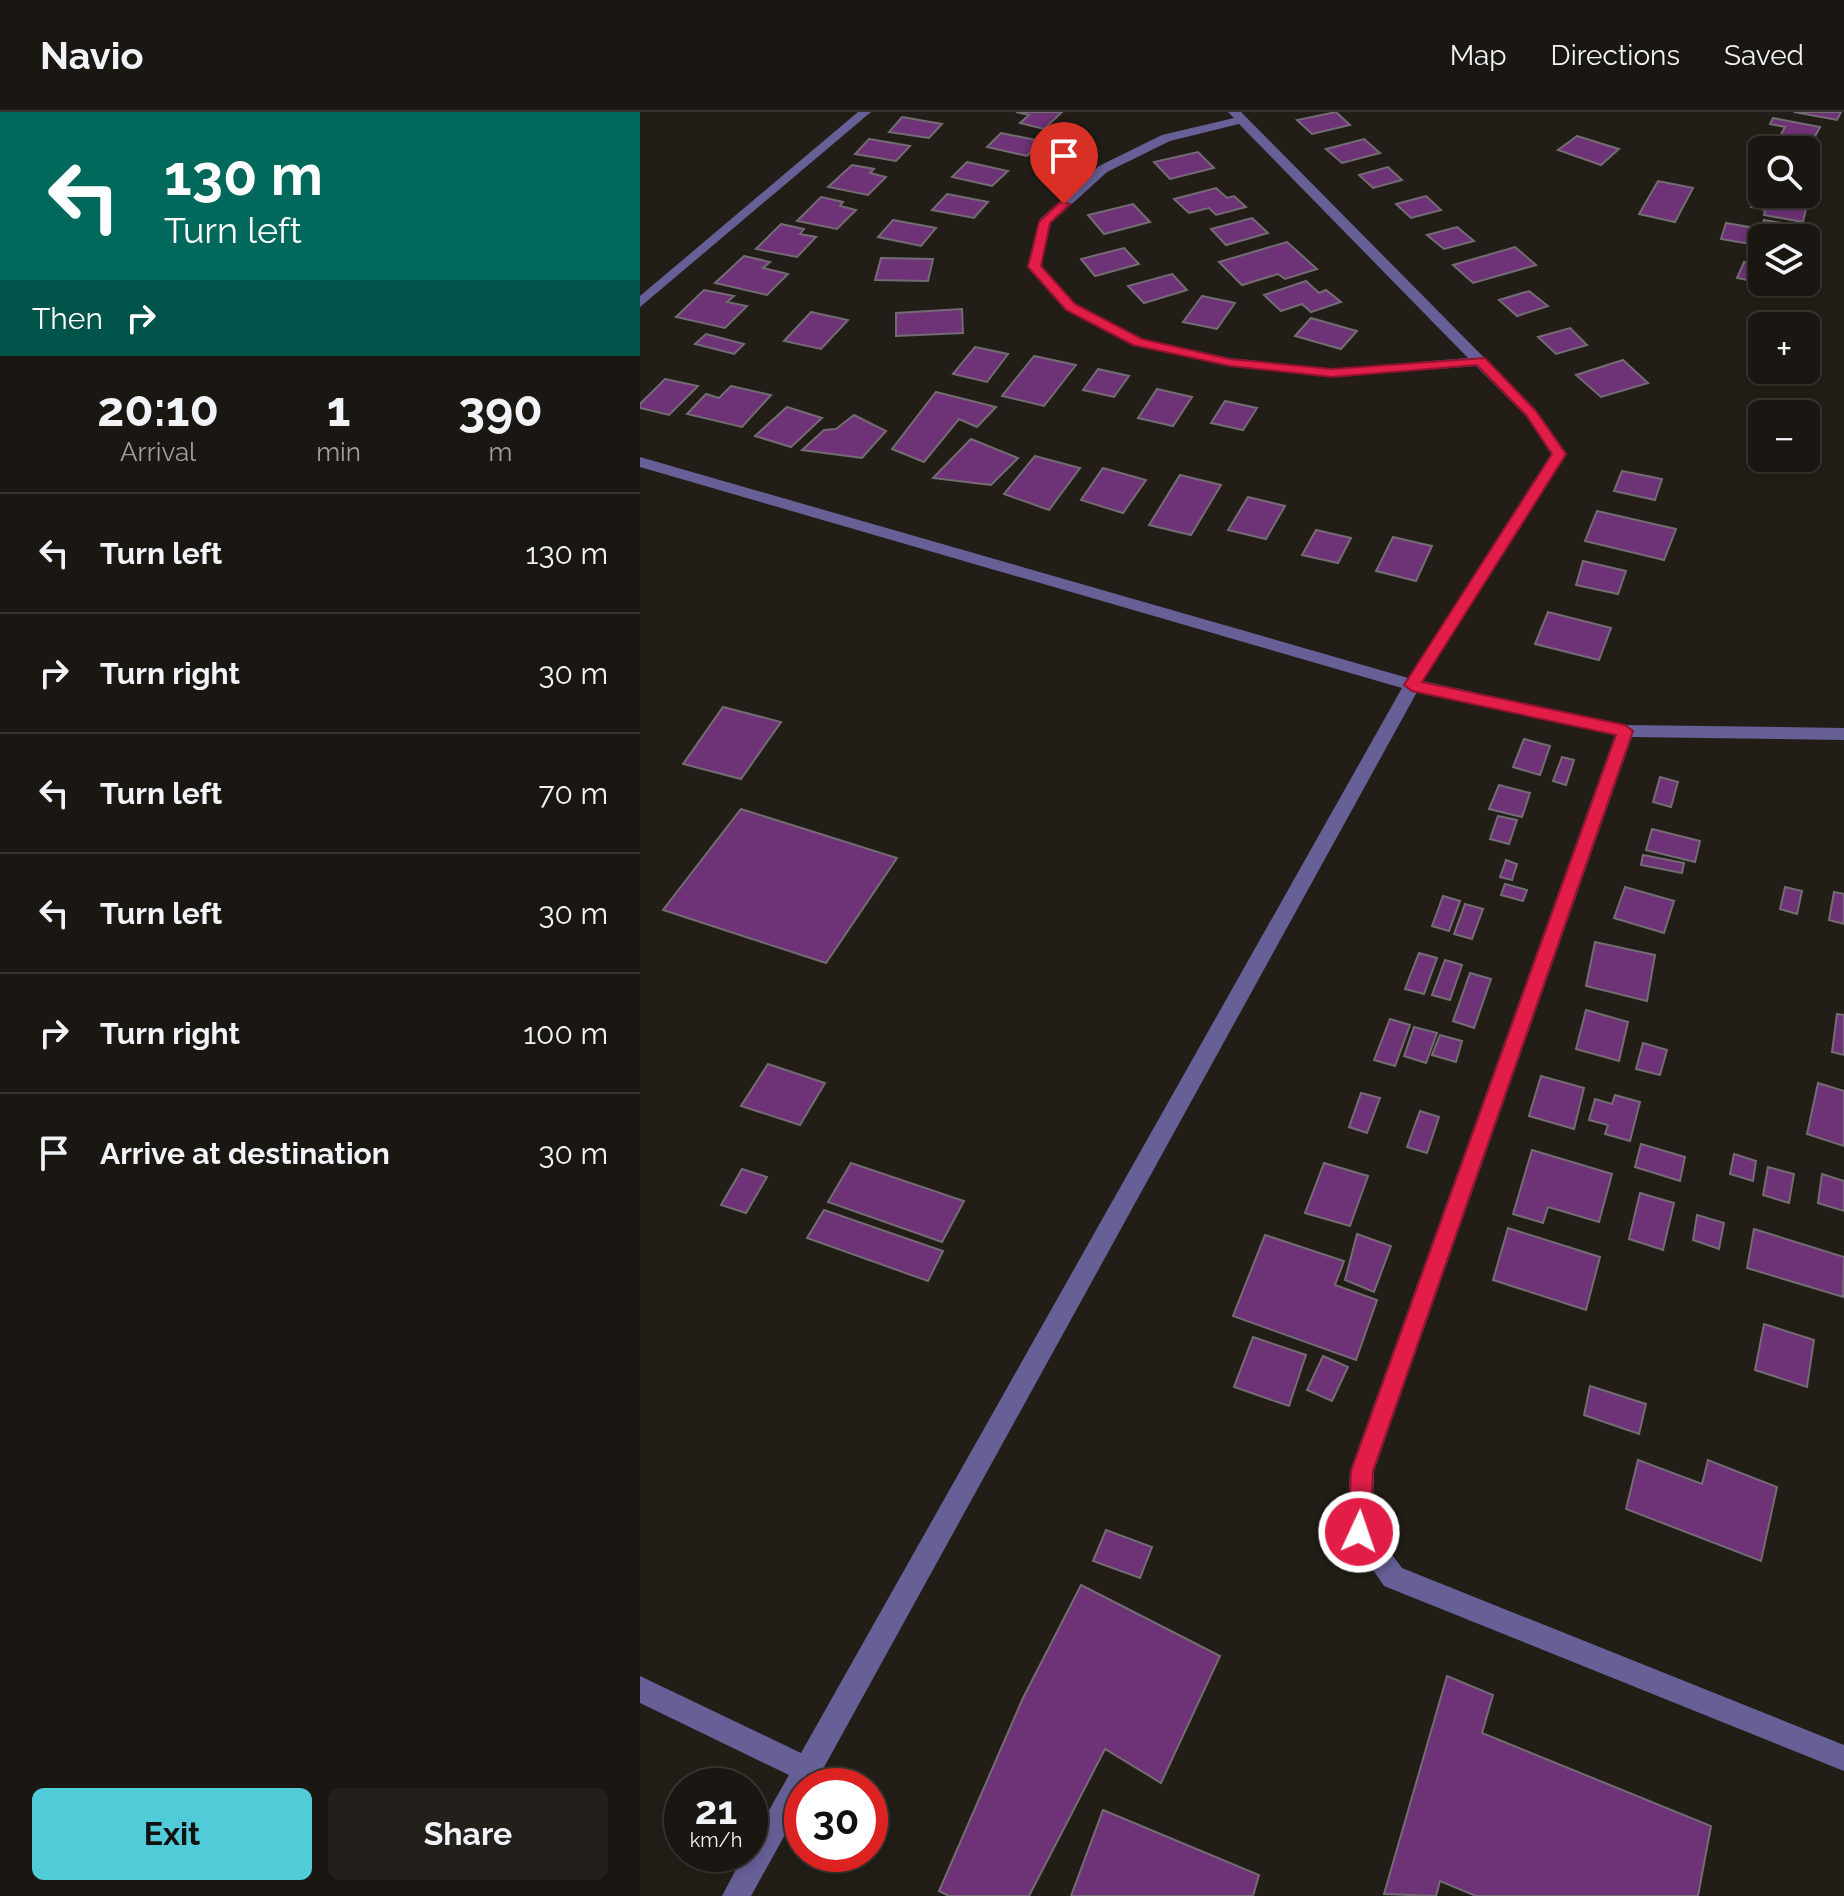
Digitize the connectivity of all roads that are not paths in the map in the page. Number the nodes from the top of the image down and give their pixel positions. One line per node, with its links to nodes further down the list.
1 (865, 112): 3 (street)
2 (1238, 116): 4 (street); 4 (street)
3 (640, 303)
4 (1480, 361): 6 (street)
5 (640, 462): 6 (street)
6 (1412, 685): 7 (street); 12 (street)
7 (1625, 731): 8 (street); 10 (street)
8 (1844, 734)
9 (640, 1689): 11 (street)
10 (1844, 1758)
11 (803, 1768)
12 (808, 1768)
13 (784, 1811): 14 (street)
14 (736, 1896)

